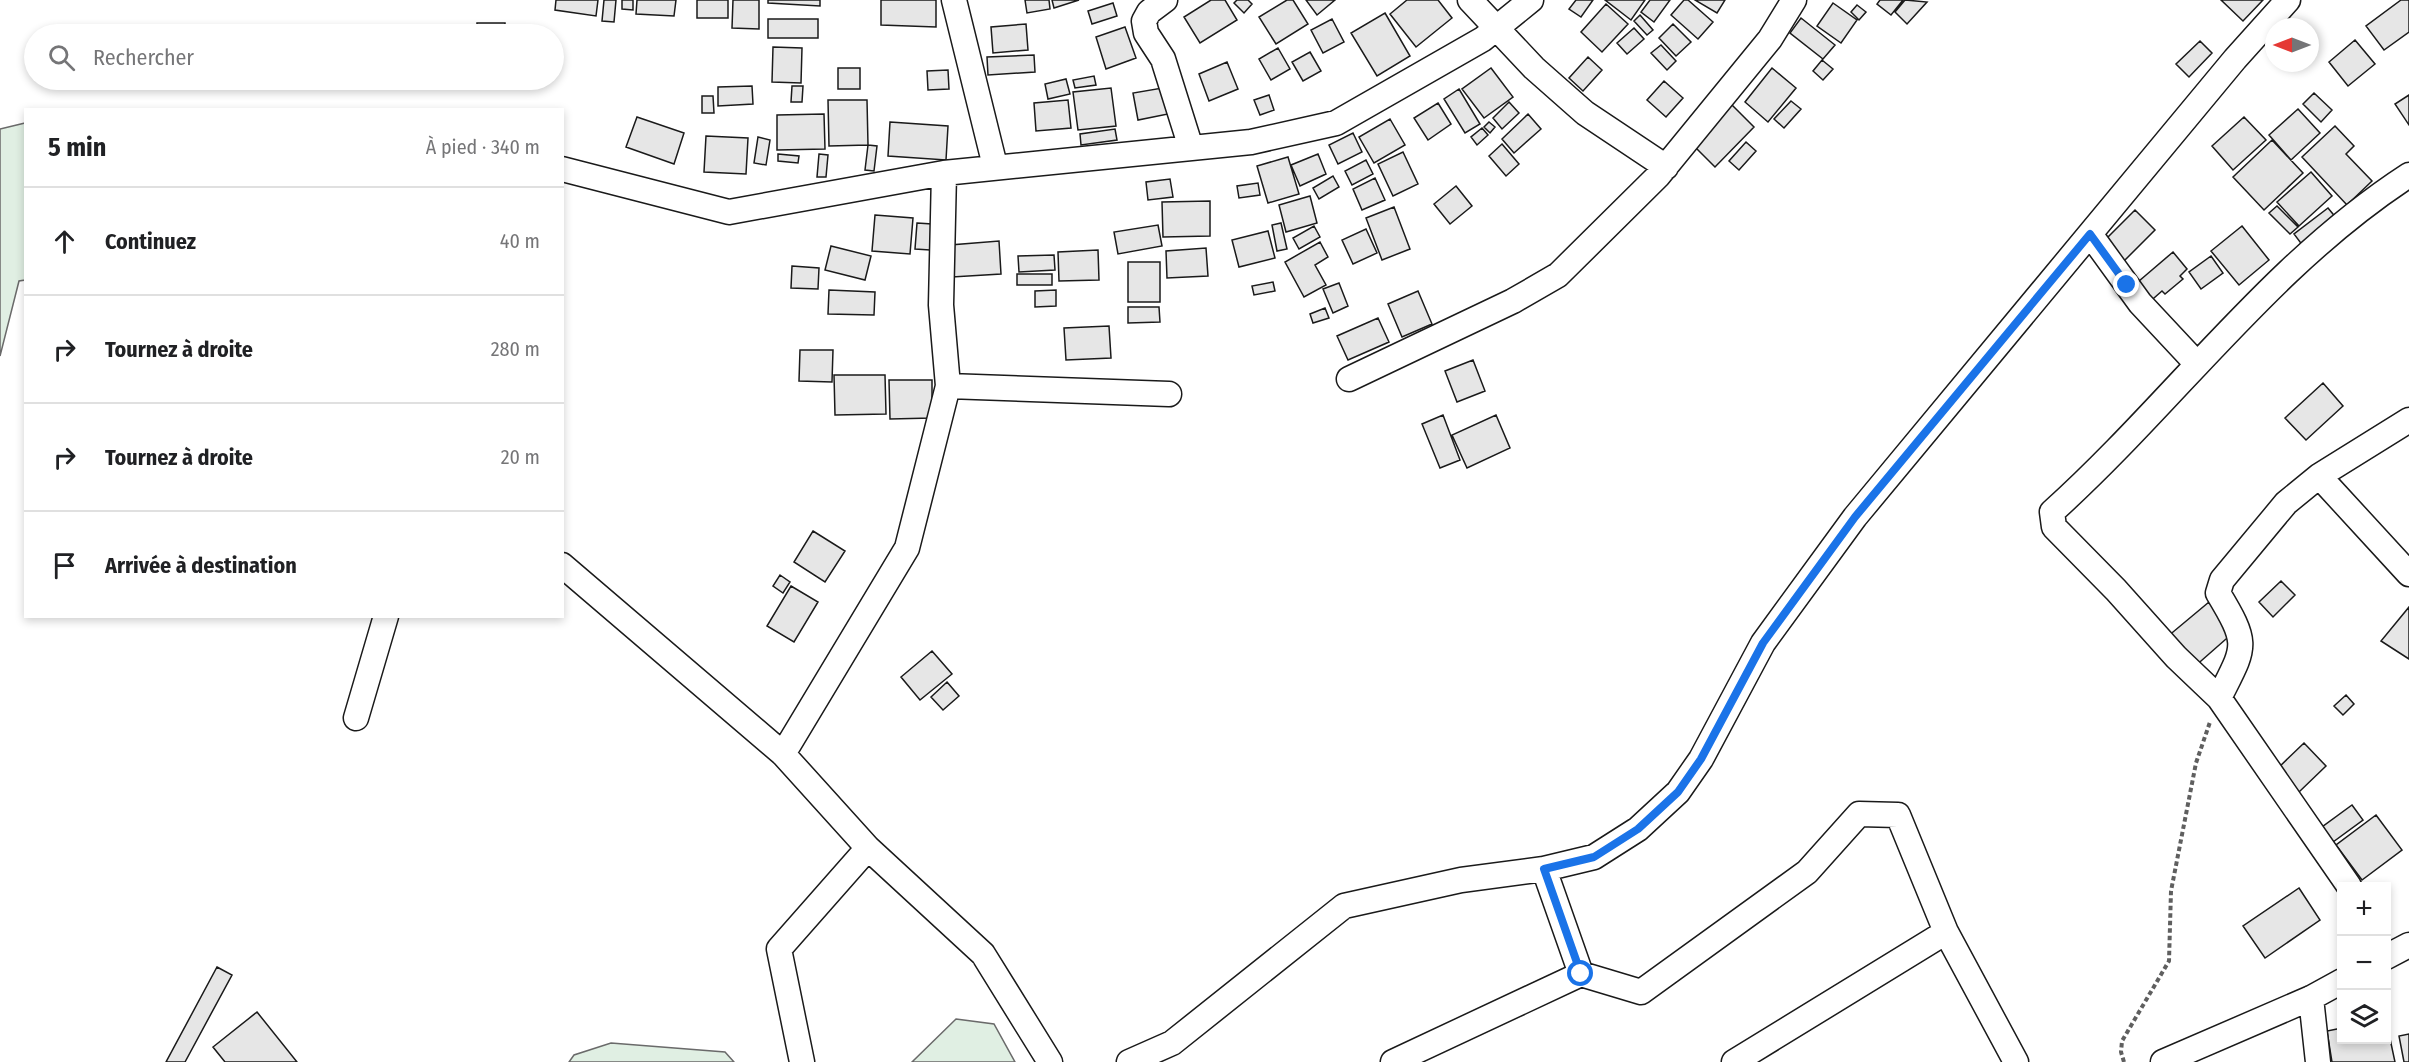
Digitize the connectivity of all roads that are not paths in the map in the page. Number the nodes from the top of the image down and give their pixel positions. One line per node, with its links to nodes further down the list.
1 (954, 0): 9 (street)
2 (1166, 0): 8 (street)
3 (1470, 0): 7 (street)
4 (1531, 0): 7 (street)
5 (1794, 0): 10 (street)
6 (2288, 0): 14 (street)
7 (1497, 30): 8 (street); 10 (street)
8 (1191, 148): 9 (street)
9 (995, 166): 12 (street)
10 (1666, 167): 16 (street)
11 (564, 170): 12 (street)
12 (944, 173): 17 (street)
13 (2409, 175): 15 (street)
14 (2090, 234): 15 (street); 28 (street)
15 (2197, 364): 24 (street)
16 (1349, 379)
17 (948, 387): 18 (street); 26 (street)
18 (1169, 394)
19 (2409, 420): 20 (street)
20 (2319, 476): 22 (street); 24 (street)
21 (564, 567): 26 (street)
22 (2409, 574)
23 (385, 618): 25 (street)
24 (2219, 698): 29 (street)
25 (356, 718)
26 (783, 754): 27 (street)
27 (868, 848): 34 (street); 35 (street)
28 (1544, 869): 31 (street); 36 (street)
29 (2346, 882)
30 (1946, 932): 31 (street); 38 (street); 39 (street)
31 (1581, 974): 37 (street)
32 (2337, 984): 33 (street)
33 (2311, 998): 40 (street); 41 (street)
34 (801, 1062)
35 (1050, 1062)
36 (1129, 1062)
37 (1393, 1062)
38 (1734, 1062)
39 (2016, 1062)
40 (2163, 1062)
41 (2318, 1062)

